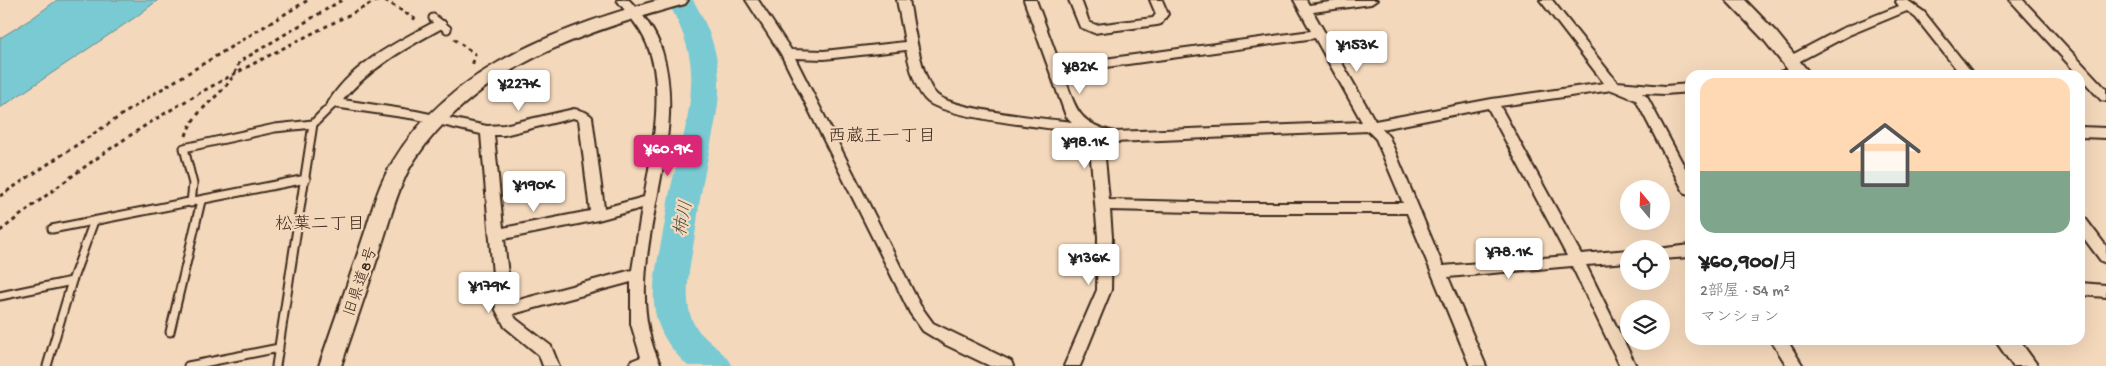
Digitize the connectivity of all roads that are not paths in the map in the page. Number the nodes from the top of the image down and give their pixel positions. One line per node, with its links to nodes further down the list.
1 (678, 0): 13 (street, 旧県道8号)
2 (752, 0): 17 (street)
3 (903, 0): 16 (street)
4 (1030, 0): 18 (street)
5 (1075, 0): 6 (street)
6 (1156, 0)
7 (1372, 0): 12 (street)
8 (1546, 0): 23 (street)
9 (1735, 0): 19 (street)
10 (2016, 0): 21 (street)
11 (1904, 3): 19 (street); 20 (street)
12 (1303, 5): 15 (street)
13 (633, 7): 28 (street, 旧県道8号); 38 (street)
14 (440, 24): 27 (street)
15 (1318, 34): 18 (street); 30 (street)
16 (912, 45): 17 (street); 31 (street)
17 (788, 54): 69 (street)
18 (1056, 70): 31 (street)
19 (1794, 70)
20 (1964, 70)
21 (2081, 70)
22 (2085, 74): 25 (street)
23 (1614, 86): 24 (street); 26 (street); 36 (street)
24 (1685, 88)
25 (2106, 97)
26 (1492, 103): 30 (street); 51 (street)
27 (334, 104): 28 (street); 29 (lane)
28 (434, 119): 32 (street); 67 (street, 旧県道8号)
29 (313, 124): 35 (lane); 39 (lane)
30 (1371, 126): 31 (street); 41 (street)
31 (1090, 129): 40 (street)
32 (487, 131): 42 (street); 46 (street)
33 (2085, 132): 34 (street)
34 (2106, 133)
35 (306, 179): 37 (lane); 62 (lane)
36 (1685, 181)
37 (201, 201): 39 (lane); 59 (lane)
38 (649, 201): 42 (street); 53 (street)
39 (191, 203): 43 (lane)
40 (1104, 205): 41 (street); 70 (street)
41 (1410, 208): 52 (street)
42 (598, 215): 46 (street)
43 (94, 221): 44 (lane); 54 (lane)
44 (52, 229)
45 (2085, 229): 50 (street)
46 (496, 235): 58 (street)
47 (1685, 251): 48 (street)
48 (1670, 252)
49 (1620, 257): 51 (street)
50 (2106, 257)
51 (1577, 261): 52 (street); 72 (street)
52 (1440, 272): 71 (street)
53 (638, 274): 58 (street); 63 (street)
54 (72, 281): 57 (lane); 64 (lane)
55 (2085, 289): 56 (street)
56 (2106, 291)
57 (0, 296)
58 (504, 310): 68 (street)
59 (170, 332)
60 (1782, 345): 73 (street)
61 (2010, 345): 74 (street)
62 (279, 348): 65 (lane); 66 (lane)
63 (647, 364)
64 (48, 366)
65 (188, 366)
66 (276, 366)
67 (330, 366)
68 (551, 366)
69 (1005, 366)
70 (1072, 366)
71 (1478, 366)
72 (1628, 366)
73 (1795, 366)
74 (2026, 366)

